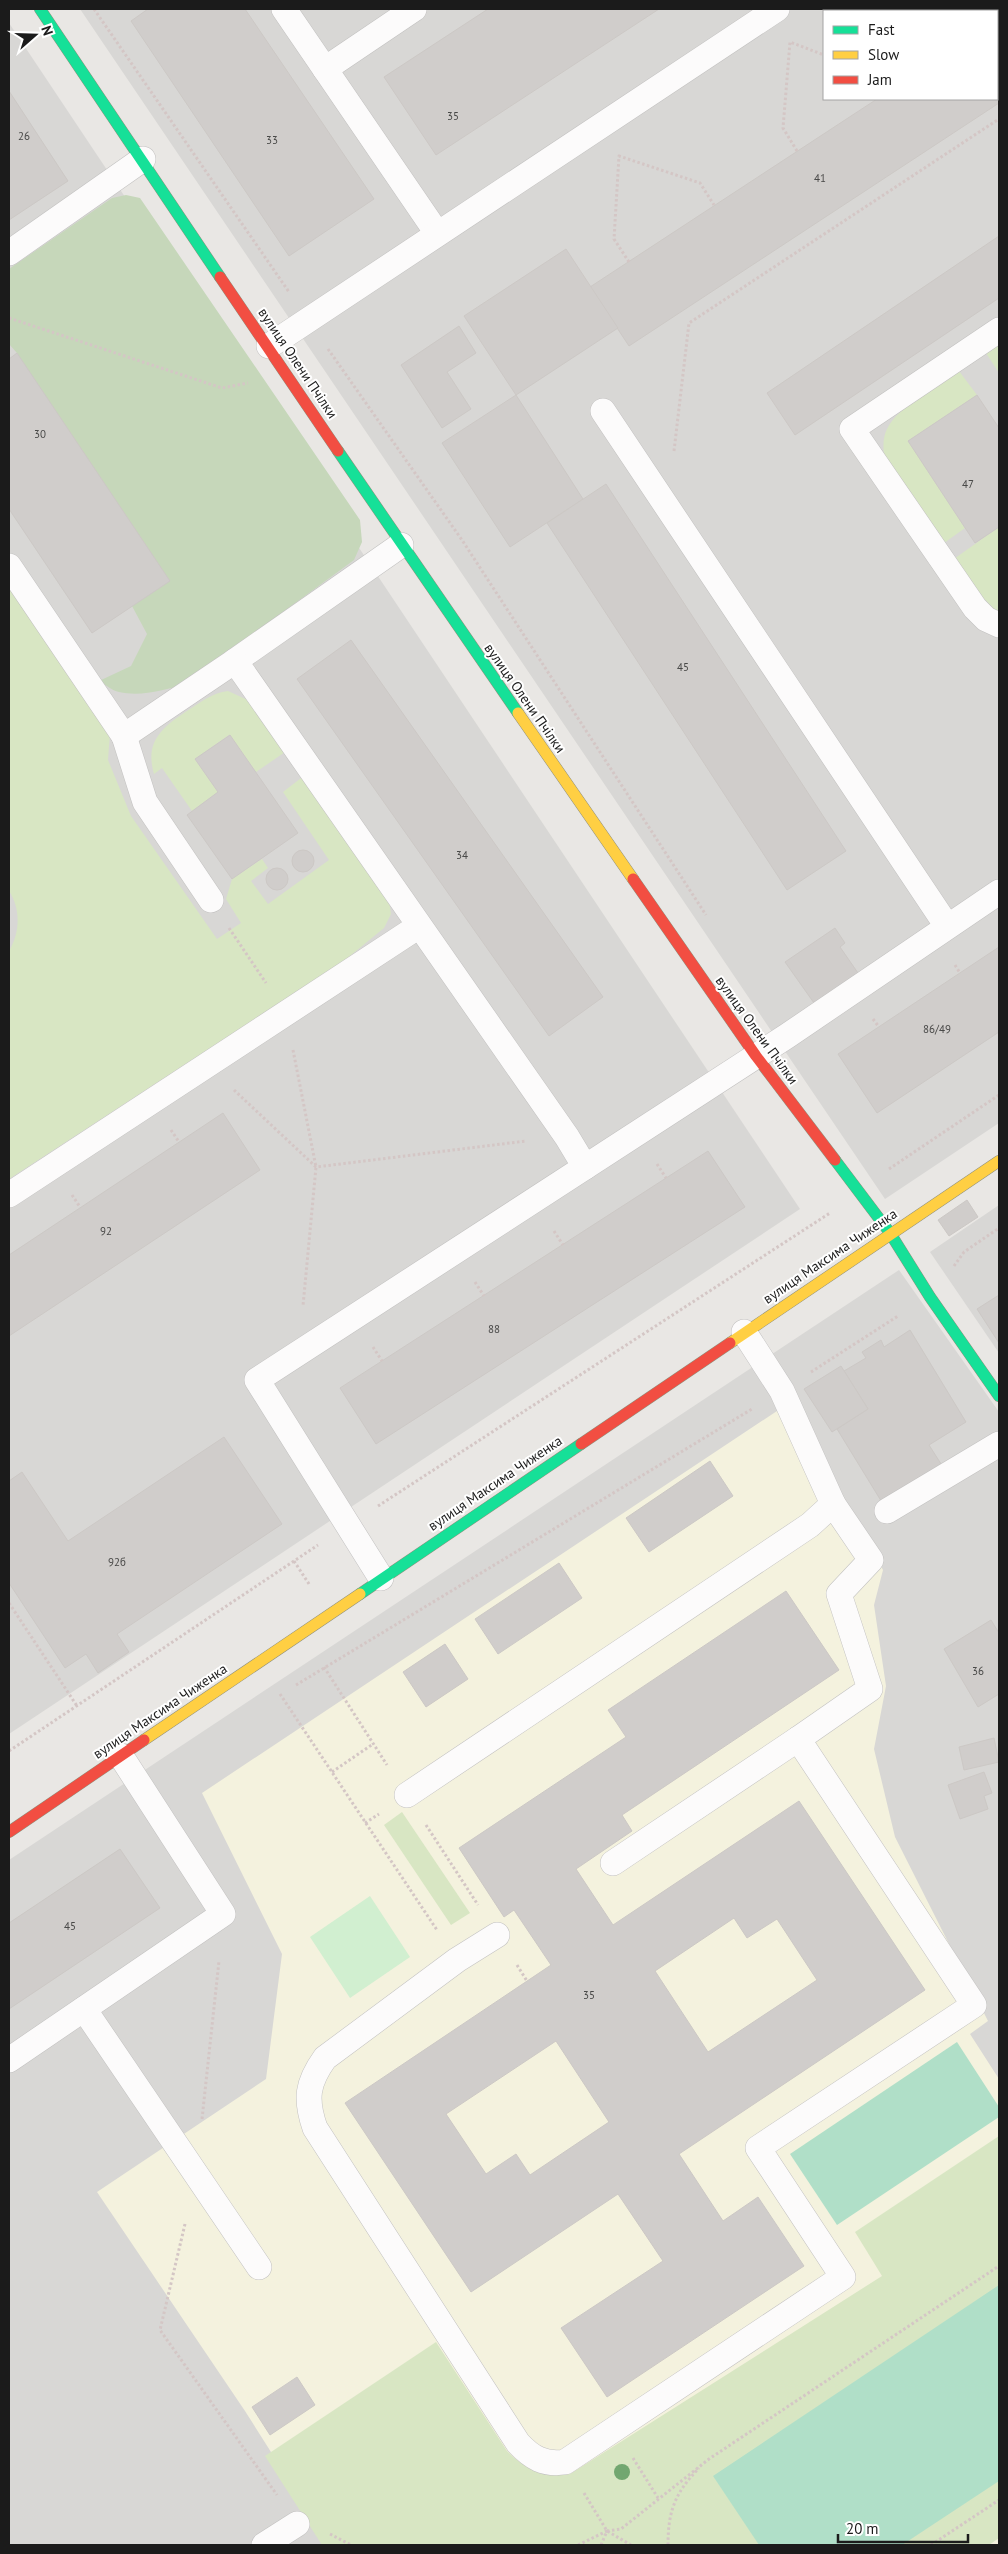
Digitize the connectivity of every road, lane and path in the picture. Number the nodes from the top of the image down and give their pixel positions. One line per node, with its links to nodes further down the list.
1 (94, 9): 16 (path)
2 (284, 9): 7 (lane)
3 (414, 9): 7 (lane)
4 (777, 9): 12 (lane)
5 (44, 10): 10 (street, вулиця Олени Пчілки)
6 (823, 55): 9 (path)
7 (325, 69): 12 (lane)
8 (999, 119): 22 (path)
9 (797, 151)
10 (143, 160): 13 (lane); 18 (street, вулиця Олени Пчілки)
11 (714, 205): 14 (path)
12 (437, 233): 16 (lane)
13 (9, 253)
14 (629, 262)
15 (9, 318): 20 (path)
16 (308, 320): 18 (lane); 19 (path)
17 (999, 330): 25 (lane)
18 (269, 346): 20 (street, вулиця Олени Пчілки)
19 (328, 350): 20 (path); 30 (path)
20 (288, 376): 23 (street, вулиця Олени Пчілки)
21 (603, 411): 22 (lane)
22 (667, 507): 32 (lane)
23 (401, 545): 26 (lane); 34 (street, вулиця Олени Пчілки)
24 (9, 566): 27 (lane)
25 (999, 624)
26 (235, 661): 27 (lane); 31 (lane)
27 (124, 736): 29 (lane)
28 (999, 892): 32 (lane)
29 (211, 900): 33 (path)
30 (712, 923)
31 (419, 926): 33 (lane); 37 (lane)
32 (947, 926): 34 (lane)
33 (286, 1014): 35 (lane); 39 (path)
34 (756, 1056): 40 (lane); 41 (street, вулиця Олени Пчілки)
35 (208, 1066): 39 (path); 42 (lane)
36 (999, 1095): 41 (path)
37 (566, 1136): 39 (path); 40 (lane)
38 (999, 1161): 44 (street, вулиця Максима Чиженка)
39 (316, 1167): 47 (path)
40 (585, 1167): 47 (lane)
41 (860, 1193): 44 (street, вулиця Олени Пчілки); 53 (path)
42 (9, 1195)
43 (999, 1228): 45 (path)
44 (890, 1233): 45 (street, вулиця Олени Пчілки); 46 (street, вулиця Максима Чиженка)
45 (930, 1296): 48 (path); 49 (street, вулиця Олени Пчілки)
46 (744, 1332): 48 (lane); 54 (street, вулиця Максима Чиженка)
47 (300, 1352): 53 (lane)
48 (782, 1391): 51 (lane); 57 (path)
49 (999, 1396)
50 (999, 1444): 52 (lane)
51 (833, 1504): 62 (lane); 67 (lane)
52 (887, 1511)
53 (348, 1525): 54 (lane); 61 (path)
54 (381, 1578): 56 (street, вулиця Максима Чиженка)
55 (9, 1603): 61 (path)
56 (259, 1662): 59 (path); 65 (street, вулиця Максима Чиженка)
57 (295, 1686)
58 (288, 1690): 59 (path)
59 (280, 1695): 60 (path); 66 (path)
60 (273, 1700)
61 (77, 1706): 64 (path)
62 (798, 1739): 69 (lane); 78 (lane)
63 (374, 1744): 66 (path)
64 (9, 1751)
65 (121, 1756): 68 (street, вулиця Максима Чиженка); 70 (lane)
66 (332, 1772): 72 (path)
67 (407, 1795)
68 (9, 1832)
69 (613, 1863)
70 (223, 1914): 73 (lane); 75 (path)
71 (497, 1935): 72 (lane)
72 (456, 1960): 80 (lane)
73 (84, 2009): 74 (lane); 75 (lane)
74 (9, 2060)
75 (197, 2176): 77 (lane); 83 (path)
76 (999, 2266): 79 (path)
77 (259, 2267)
78 (614, 2430): 80 (lane); 81 (path)
79 (709, 2459): 81 (path); 89 (path)
80 (565, 2462): 84 (path)
81 (658, 2498): 84 (path)
82 (999, 2500): 90 (path)
83 (297, 2524): 85 (lane)
84 (607, 2530): 86 (path); 87 (path); 88 (path)
85 (264, 2545)
86 (578, 2545)
87 (601, 2545)
88 (631, 2545)
89 (668, 2545)
90 (932, 2545)

